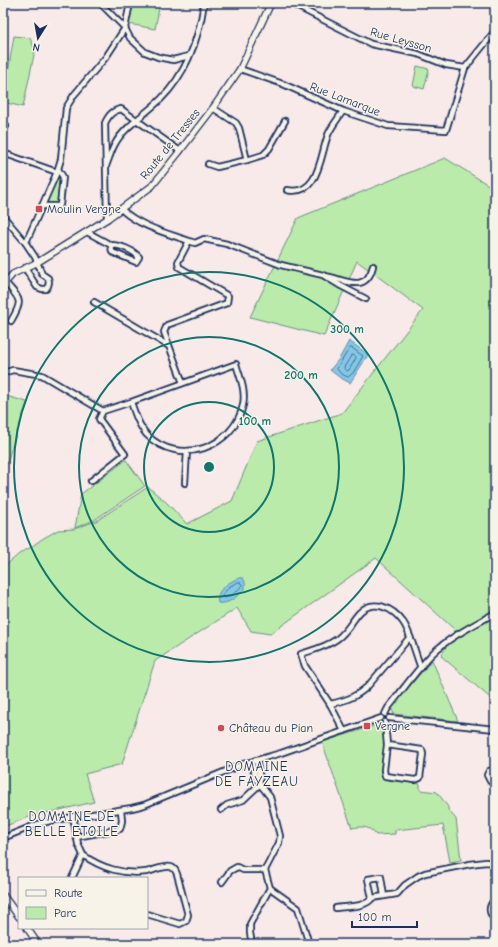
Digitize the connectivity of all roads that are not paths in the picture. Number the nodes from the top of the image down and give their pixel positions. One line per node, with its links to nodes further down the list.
1 (100, 3): 6 (street)
2 (130, 3): 6 (street)
3 (204, 3): 8 (street)
4 (271, 3): 10 (street, Route de Tresses)
5 (290, 3): 9 (street, Rue Leysson)
6 (125, 28): 8 (street); 20 (street)
7 (495, 32): 9 (street)
8 (189, 56): 13 (street)
9 (465, 68): 12 (street, Rue Lamarque)
10 (240, 69): 11 (street, Route de Tresses); 12 (street, Rue Lamarque)
11 (213, 108): 15 (street, Route de Tresses); 17 (street)
12 (343, 111): 21 (street)
13 (137, 121): 15 (street); 19 (street); 19 (street)
14 (285, 121): 17 (street)
15 (180, 151): 23 (street, Route de Tresses)
16 (3, 153): 20 (street)
17 (247, 160): 18 (street)
18 (208, 164)
19 (106, 166): 25 (street)
20 (58, 171): 22 (street); 22 (street)
21 (287, 190)
22 (42, 206): 28 (street)
23 (121, 209): 25 (street, Route de Tresses); 27 (street)
24 (3, 216): 28 (street)
25 (107, 219): 26 (street, Route de Tresses)
26 (87, 232): 29 (street); 30 (street, Route de Tresses)
27 (189, 241): 33 (street); 38 (street)
28 (25, 242): 30 (street)
29 (111, 246): 29 (street)
30 (38, 262): 32 (street, Route de Tresses); 32 (street)
31 (373, 266): 33 (street)
32 (25, 268): 34 (street, Route de Tresses)
33 (323, 275): 35 (street)
34 (4, 283): 37 (street)
35 (366, 299)
36 (94, 302): 38 (street)
37 (11, 321)
38 (169, 346): 40 (street)
39 (3, 373): 42 (street)
40 (183, 383): 41 (street); 43 (street)
41 (131, 402): 42 (street); 43 (street)
42 (103, 411): 44 (street)
43 (186, 451): 45 (street)
44 (91, 481)
45 (185, 483)
46 (495, 613): 48 (street)
47 (410, 637): 48 (street); 49 (street); 49 (street)
48 (421, 668): 50 (street)
49 (330, 704): 52 (street)
50 (385, 718): 51 (street); 52 (street); 53 (street)
51 (495, 730)
52 (344, 731): 54 (street)
53 (387, 745): 53 (street)
54 (253, 761): 57 (street); 58 (street)
55 (495, 769): 56 (street)
56 (495, 784)
57 (260, 785): 59 (street); 65 (street)
58 (121, 810): 60 (street); 61 (street)
59 (221, 810)
60 (73, 816): 61 (street); 62 (street)
61 (76, 837): 63 (street)
62 (3, 838)
63 (83, 855): 66 (street); 74 (street)
64 (495, 863): 69 (street)
65 (265, 870): 67 (street); 68 (street)
66 (72, 877)
67 (222, 882)
68 (270, 888): 79 (street); 80 (street)
69 (384, 896): 71 (street); 71 (street)
70 (4, 898): 75 (street)
71 (372, 898): 73 (street)
72 (495, 902): 76 (street)
73 (336, 908)
74 (148, 914)
75 (18, 916)
76 (495, 919)
77 (28, 929): 78 (street)
78 (38, 944)
79 (252, 944)
80 (308, 944)

